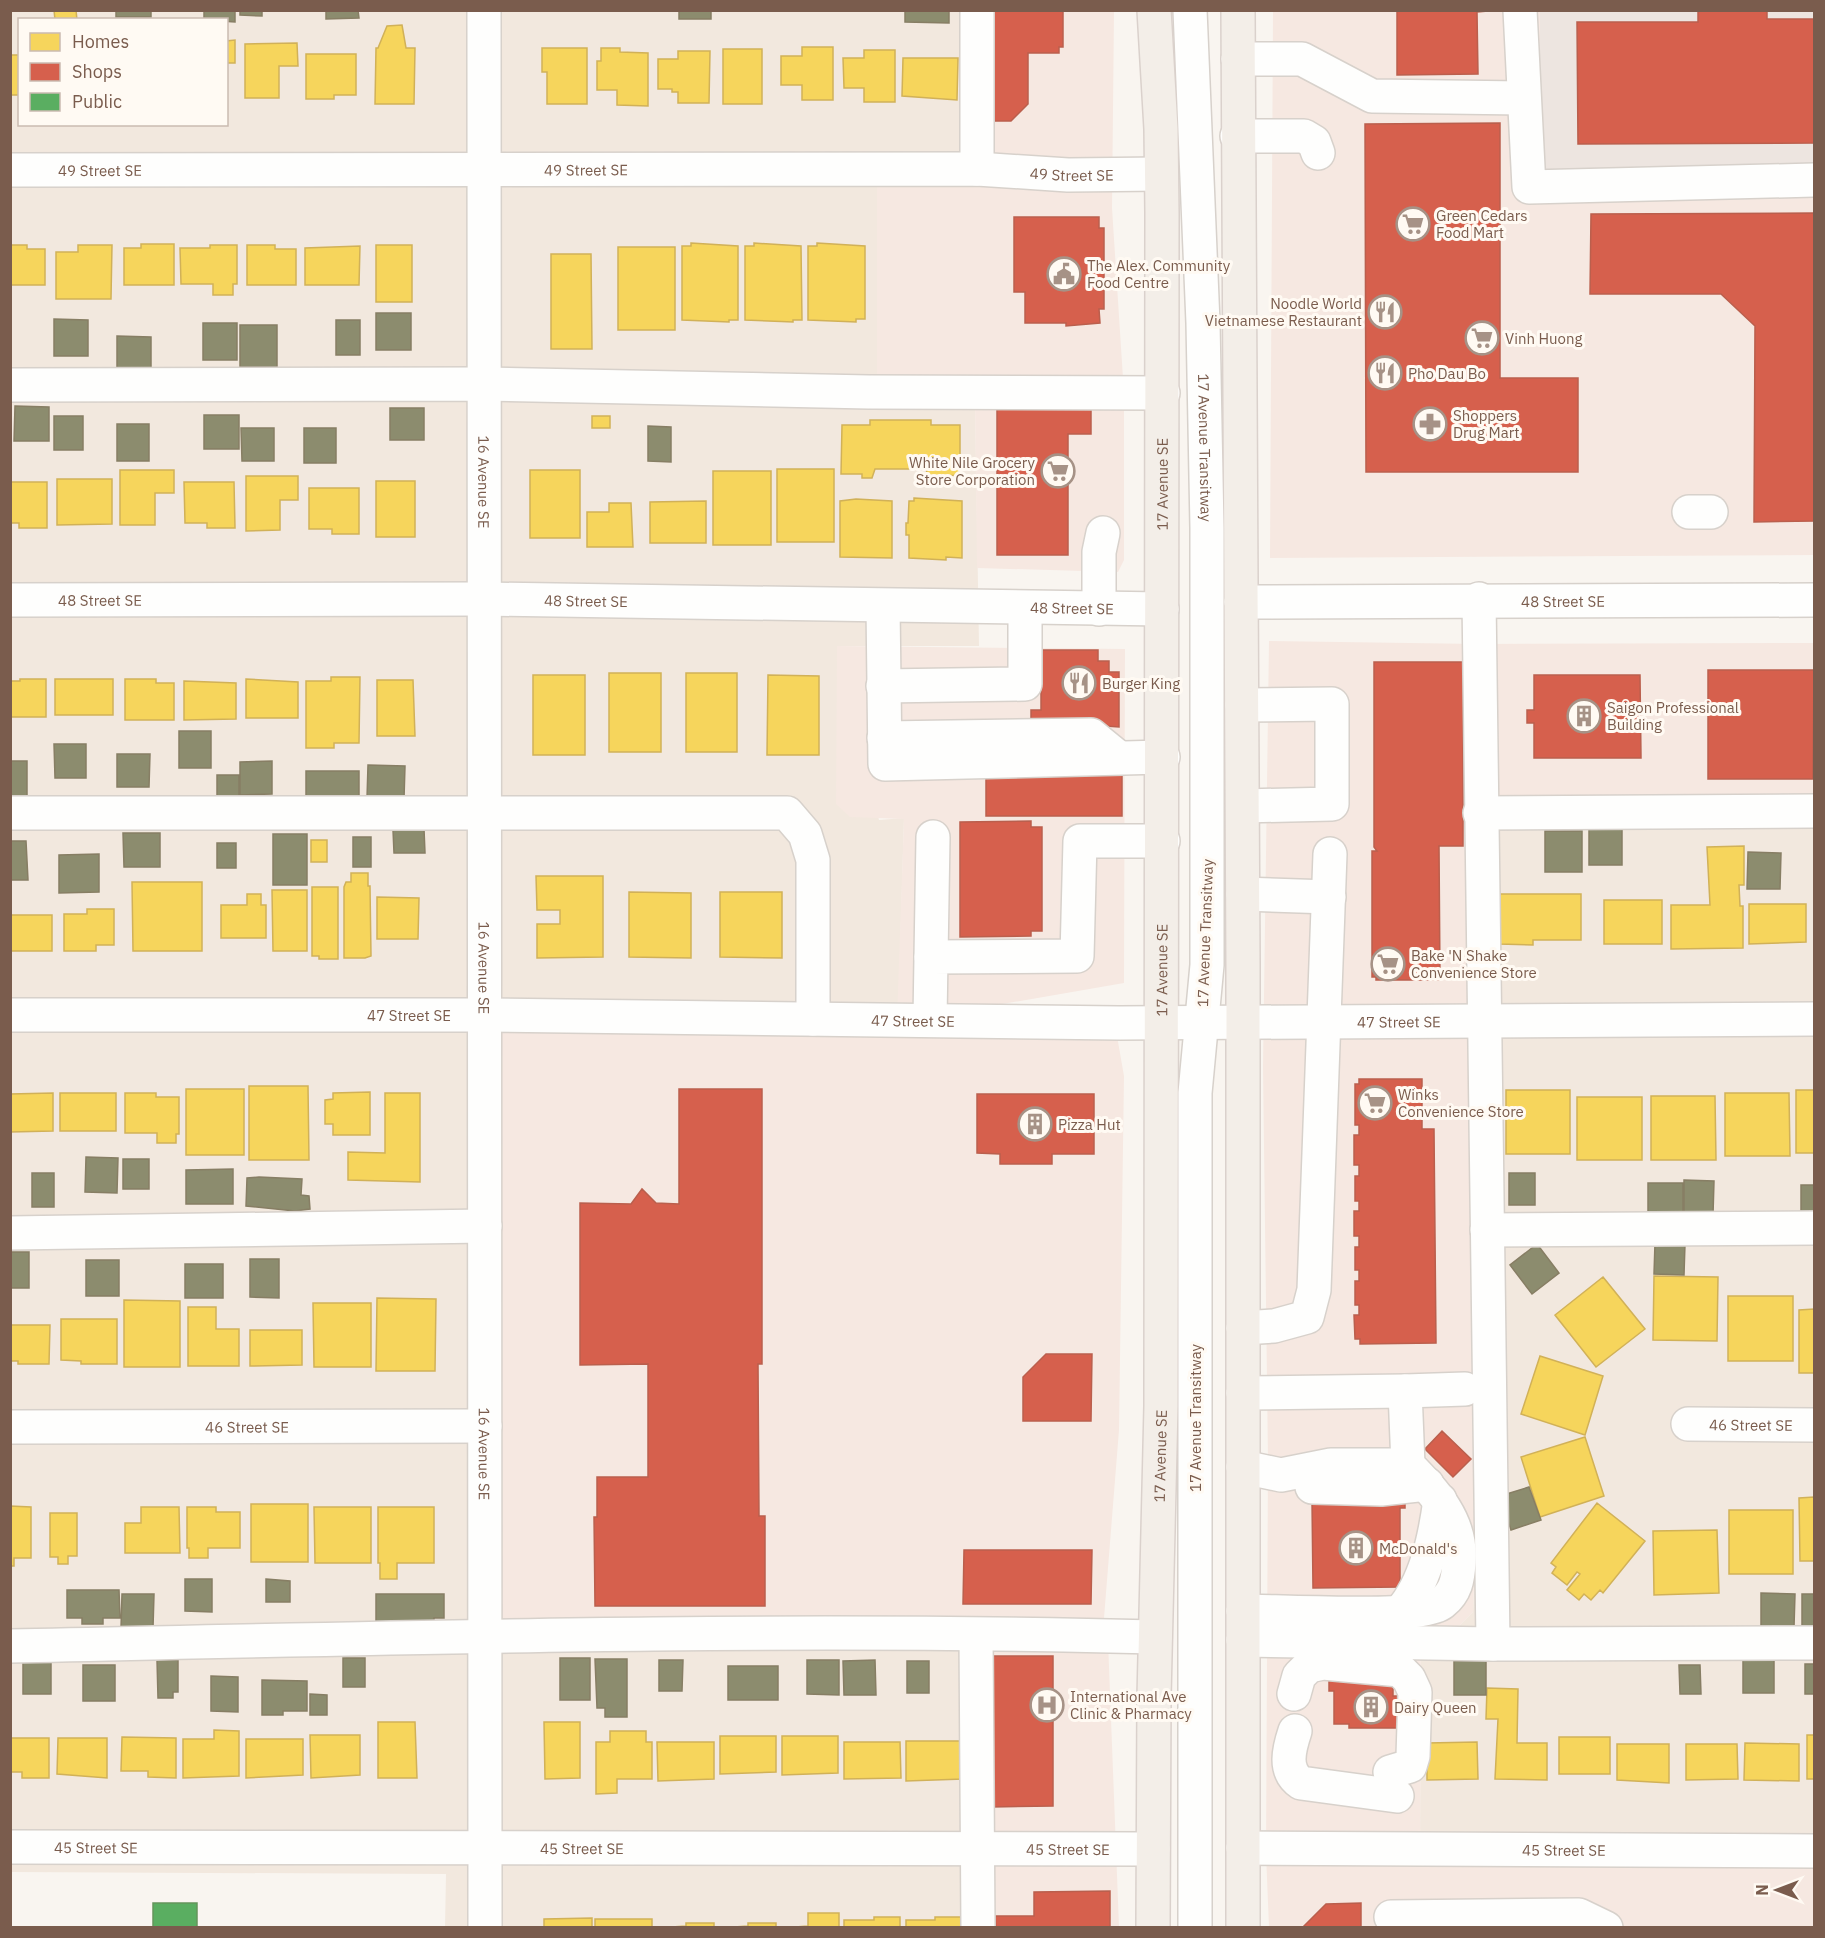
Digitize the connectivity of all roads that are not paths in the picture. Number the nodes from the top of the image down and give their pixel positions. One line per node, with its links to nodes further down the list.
1 (484, 10): 13 (street, 16 Avenue SE)
2 (977, 10): 11 (street)
3 (1154, 10): 14 (main road, 17 Avenue SE)
4 (1190, 10): 50 (street, 17 Avenue Transitway)
5 (1238, 10): 7 (main road)
6 (1520, 10): 8 (street)
7 (1238, 59): 8 (street); 9 (main road)
8 (1523, 98): 15 (street)
9 (1237, 136): 10 (street); 24 (main road)
10 (1318, 153)
11 (977, 169): 13 (street, 49 Street SE); 14 (street, 49 Street SE)
12 (10, 170): 13 (street, 49 Street SE)
13 (484, 170): 16 (street, 16 Avenue SE)
14 (1161, 174): 18 (main road, 17 Avenue SE)
15 (1815, 180)
16 (484, 384): 17 (street); 18 (street); 20 (street, 16 Avenue SE)
17 (10, 385)
18 (1162, 393): 28 (main road, 17 Avenue SE)
19 (1103, 533): 27 (street)
20 (484, 599): 22 (street, 48 Street SE); 25 (street, 48 Street SE); 36 (street, 16 Avenue SE)
21 (1479, 599): 23 (street, 48 Street SE); 24 (street, 48 Street SE); 35 (street)
22 (10, 600)
23 (1815, 600)
24 (1241, 602): 30 (main road)
25 (883, 606): 26 (street, 48 Street SE); 29 (street)
26 (1024, 608): 27 (street, 48 Street SE); 29 (street)
27 (1099, 609): 28 (street, 48 Street SE)
28 (1162, 609): 31 (main road, 17 Avenue SE)
29 (883, 686): 31 (street)
30 (1242, 705): 32 (main road); 32 (street)
31 (1162, 757): 38 (main road, 17 Avenue SE)
32 (1243, 806): 40 (main road)
33 (1815, 811): 35 (street)
34 (10, 813): 36 (street)
35 (1480, 813): 45 (street)
36 (484, 814): 44 (street, 16 Avenue SE); 46 (street)
37 (933, 837): 42 (street)
38 (1162, 841): 42 (street); 52 (main road, 17 Avenue SE)
39 (1330, 854): 41 (street)
40 (1243, 894): 41 (street); 51 (main road)
41 (1329, 897): 49 (street)
42 (932, 957): 48 (street)
43 (10, 1015): 44 (street, 47 Street SE)
44 (484, 1016): 46 (street, 47 Street SE); 53 (street, 16 Avenue SE)
45 (1483, 1018): 47 (street, 47 Street SE); 49 (street, 47 Street SE); 55 (street)
46 (813, 1019): 48 (street, 47 Street SE)
47 (1815, 1019)
48 (930, 1020): 52 (street, 47 Street SE)
49 (1323, 1020): 51 (street, 47 Street SE); 57 (street)
50 (1202, 1021): 51 (street, 47 Street SE); 52 (street, 47 Street SE); 86 (street, 17 Avenue Transitway)
51 (1243, 1021): 57 (main road)
52 (1161, 1022): 70 (main road, 17 Avenue SE)
53 (485, 1226): 56 (street); 63 (street, 16 Avenue SE)
54 (1815, 1228): 55 (street)
55 (1487, 1230): 72 (street)
56 (10, 1233)
57 (1243, 1328): 60 (main road)
58 (1465, 1389): 59 (street)
59 (1405, 1391): 60 (street); 66 (street)
60 (1243, 1393): 65 (main road)
61 (1688, 1424): 62 (street, 46 Street SE)
62 (1815, 1425)
63 (485, 1426): 64 (street, 46 Street SE); 69 (street, 16 Avenue SE)
64 (10, 1427)
65 (1243, 1467): 66 (street); 67 (main road)
66 (1428, 1494): 67 (street)
67 (1243, 1625): 72 (street); 78 (main road)
68 (976, 1635): 69 (street); 70 (street); 77 (street)
69 (485, 1636): 73 (street); 79 (street, 16 Avenue SE)
70 (1155, 1637): 80 (main road, 17 Avenue SE)
71 (1815, 1643): 72 (street)
72 (1493, 1644)
73 (10, 1646)
74 (1294, 1694): 75 (street)
75 (1295, 1731)
76 (10, 1847): 79 (street, 45 Street SE)
77 (977, 1848): 79 (street, 45 Street SE); 80 (street, 45 Street SE); 84 (street)
78 (1243, 1848): 81 (street, 45 Street SE); 87 (main road)
79 (485, 1849): 83 (street, 16 Avenue SE)
80 (1153, 1849): 85 (main road, 17 Avenue SE)
81 (1815, 1851)
82 (1391, 1917): 88 (street)
83 (485, 1928)
84 (978, 1928)
85 (1153, 1928)
86 (1195, 1928)
87 (1243, 1928)
88 (1606, 1928)

